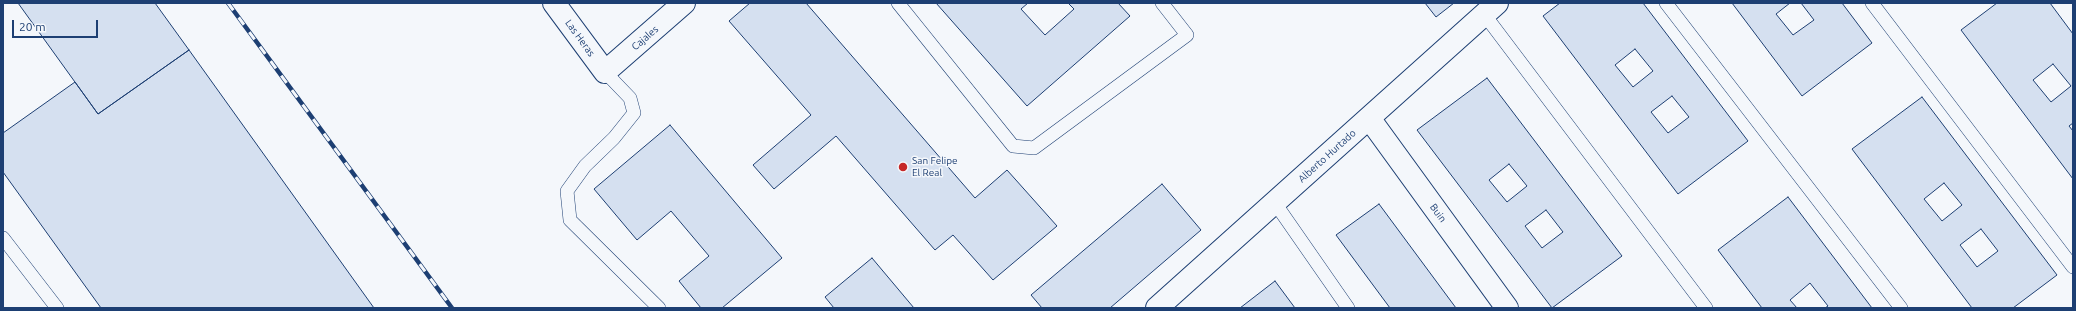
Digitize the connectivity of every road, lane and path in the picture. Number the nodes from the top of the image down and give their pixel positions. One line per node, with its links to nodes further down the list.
1 (554, 3): 8 (street, Las Heras)
2 (684, 3): 8 (street, Cajales)
3 (898, 3): 4 (lane)
4 (1162, 3)
5 (1666, 3): 19 (lane)
6 (1872, 3): 12 (lane)
7 (1491, 8): 9 (street, Alberto Hurtado); 18 (lane)
8 (605, 72): 14 (lane)
9 (1369, 118): 10 (street, Alberto Hurtado); 17 (street, Buin)
10 (1275, 203): 15 (street, Alberto Hurtado); 16 (lane)
11 (3, 238): 13 (lane)
12 (2073, 267)
13 (57, 308)
14 (659, 308)
15 (1157, 308)
16 (1348, 308)
17 (1507, 308)
18 (1706, 308)
19 (1901, 308)

